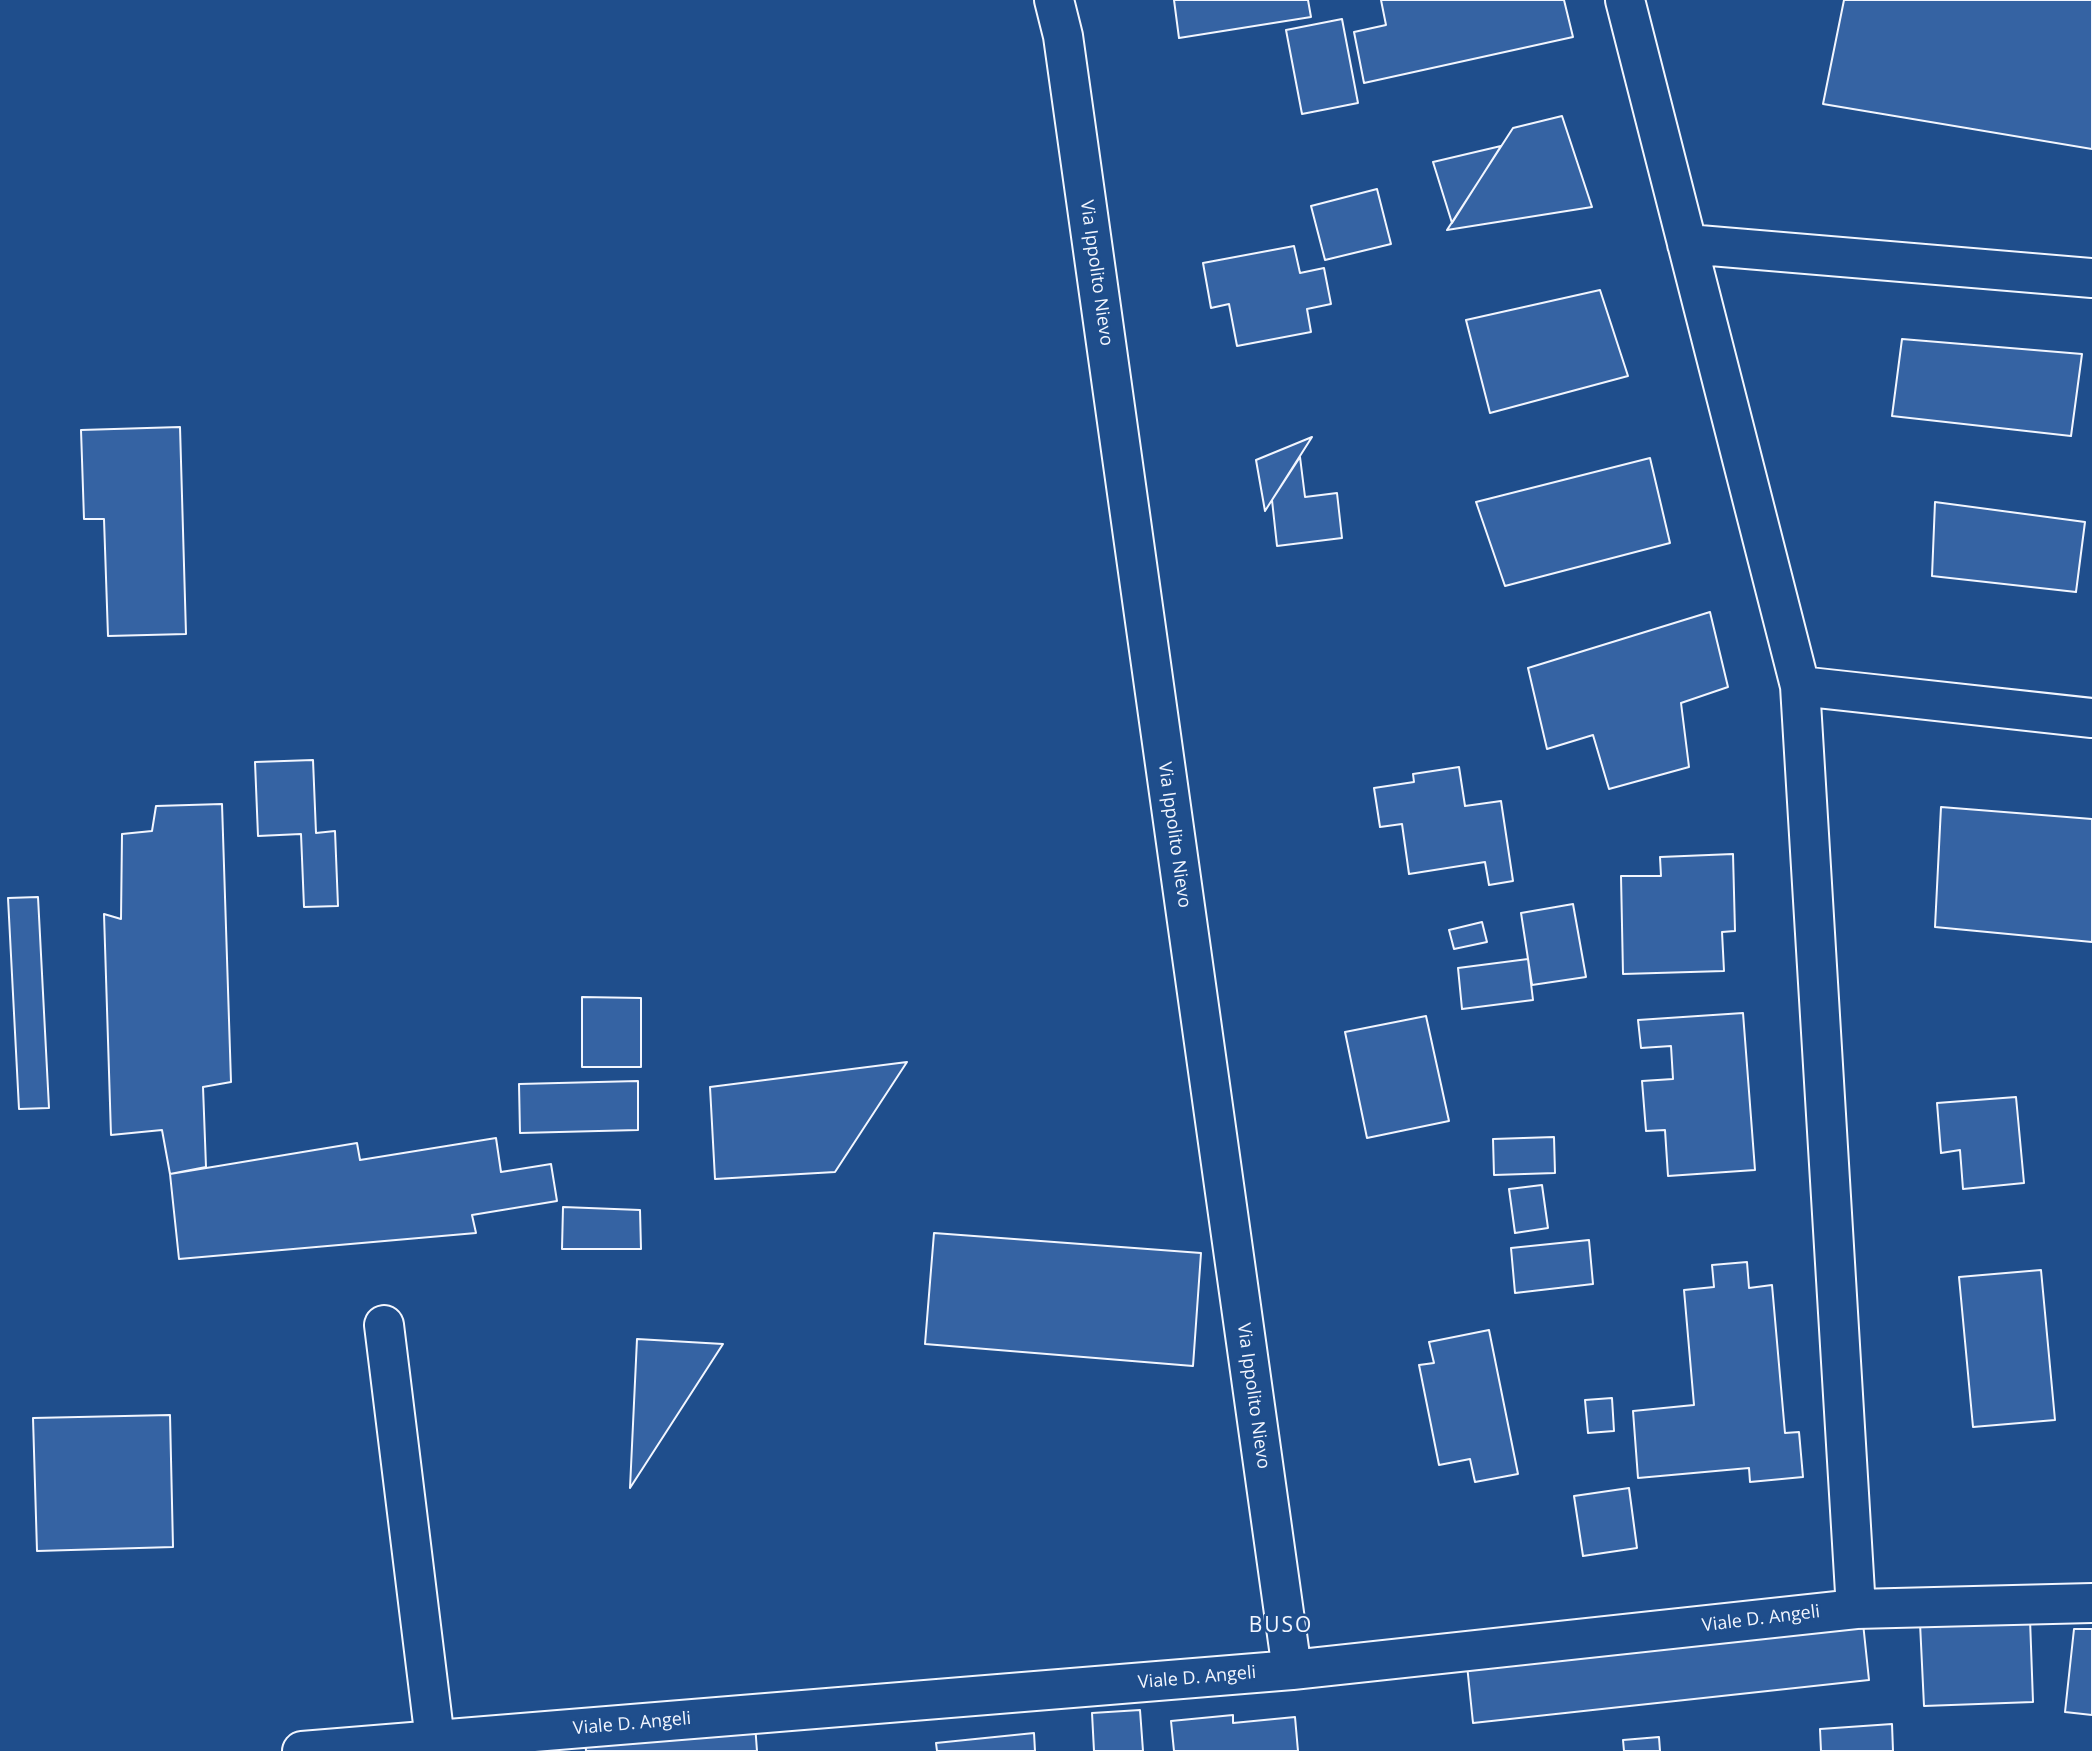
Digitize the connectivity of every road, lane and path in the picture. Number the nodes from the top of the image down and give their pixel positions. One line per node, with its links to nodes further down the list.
1 (1054, 0): 10 (street, Via Ippolito Nievo)
2 (1625, 0): 3 (street)
3 (1687, 244): 4 (street); 5 (street)
4 (2092, 278)
5 (1800, 687): 6 (street); 9 (street)
6 (2092, 718)
7 (384, 1325): 11 (street)
8 (2092, 1603): 9 (street, Viale D. Angeli)
9 (1856, 1609): 10 (street, Viale D. Angeli)
10 (1292, 1670): 11 (street, Viale D. Angeli)
11 (435, 1740): 12 (street, Viale D. Angeli)
12 (302, 1751)

